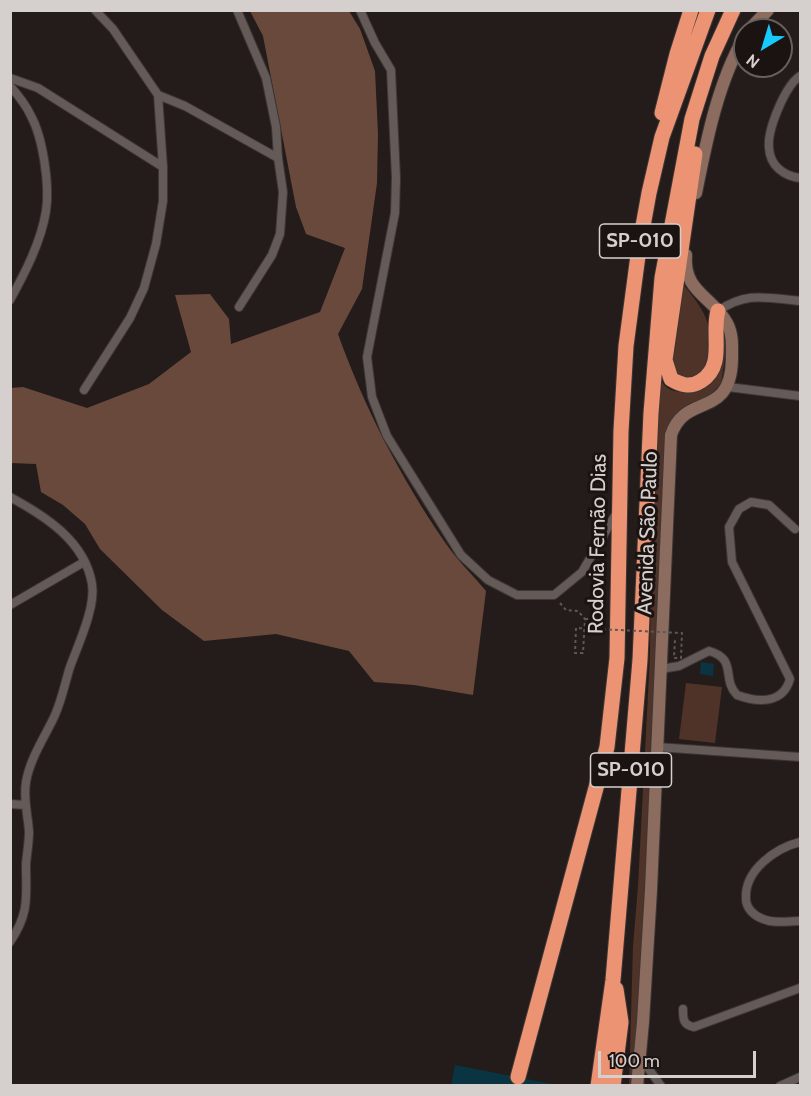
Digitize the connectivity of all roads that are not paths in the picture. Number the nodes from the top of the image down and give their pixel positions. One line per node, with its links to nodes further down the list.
1 (94, 10): 11 (street)
2 (237, 10): 14 (street)
3 (360, 10): 25 (street)
4 (691, 10): 13 (highway)
5 (708, 10): 13 (highway, Rodovia Fernão Dias / SP-010)
6 (733, 10): 12 (highway, SP-010)
7 (733, 61): 20 (street)
8 (801, 76): 16 (street)
9 (10, 78): 15 (street)
10 (10, 86): 17 (street)
11 (158, 96): 14 (street); 15 (street)
12 (692, 119): 20 (highway); 37 (highway, SP-010)
13 (662, 137): 25 (highway, Rodovia Fernão Dias / SP-010)
14 (278, 158): 19 (street)
15 (163, 167): 22 (street)
16 (801, 178)
17 (10, 300)
18 (801, 301): 20 (street)
19 (239, 308)
20 (718, 311): 21 (street)
21 (728, 387): 23 (street); 29 (street, Avenida São Paulo)
22 (84, 390)
23 (801, 396)
24 (10, 497): 27 (street)
25 (619, 509): 41 (highway, Rodovia Fernão Dias / SP-010)
26 (795, 529): 29 (street)
27 (84, 562): 28 (street); 33 (street)
28 (10, 605)
29 (661, 669): 30 (street, Avenida São Paulo)
30 (657, 747): 31 (street); 40 (street, Avenida São Paulo)
31 (801, 757)
32 (10, 804): 33 (street)
33 (25, 805): 36 (street)
34 (801, 842): 35 (street)
35 (801, 921)
36 (10, 942)
37 (614, 980): 43 (highway, SP-010); 44 (highway)
38 (801, 988): 39 (street)
39 (683, 1009)
40 (640, 1057): 45 (street, Avenida São Paulo); 46 (street)
41 (518, 1077)
42 (801, 1077): 47 (street)
43 (598, 1086)
44 (613, 1086)
45 (637, 1086)
46 (661, 1086)
47 (780, 1086)

